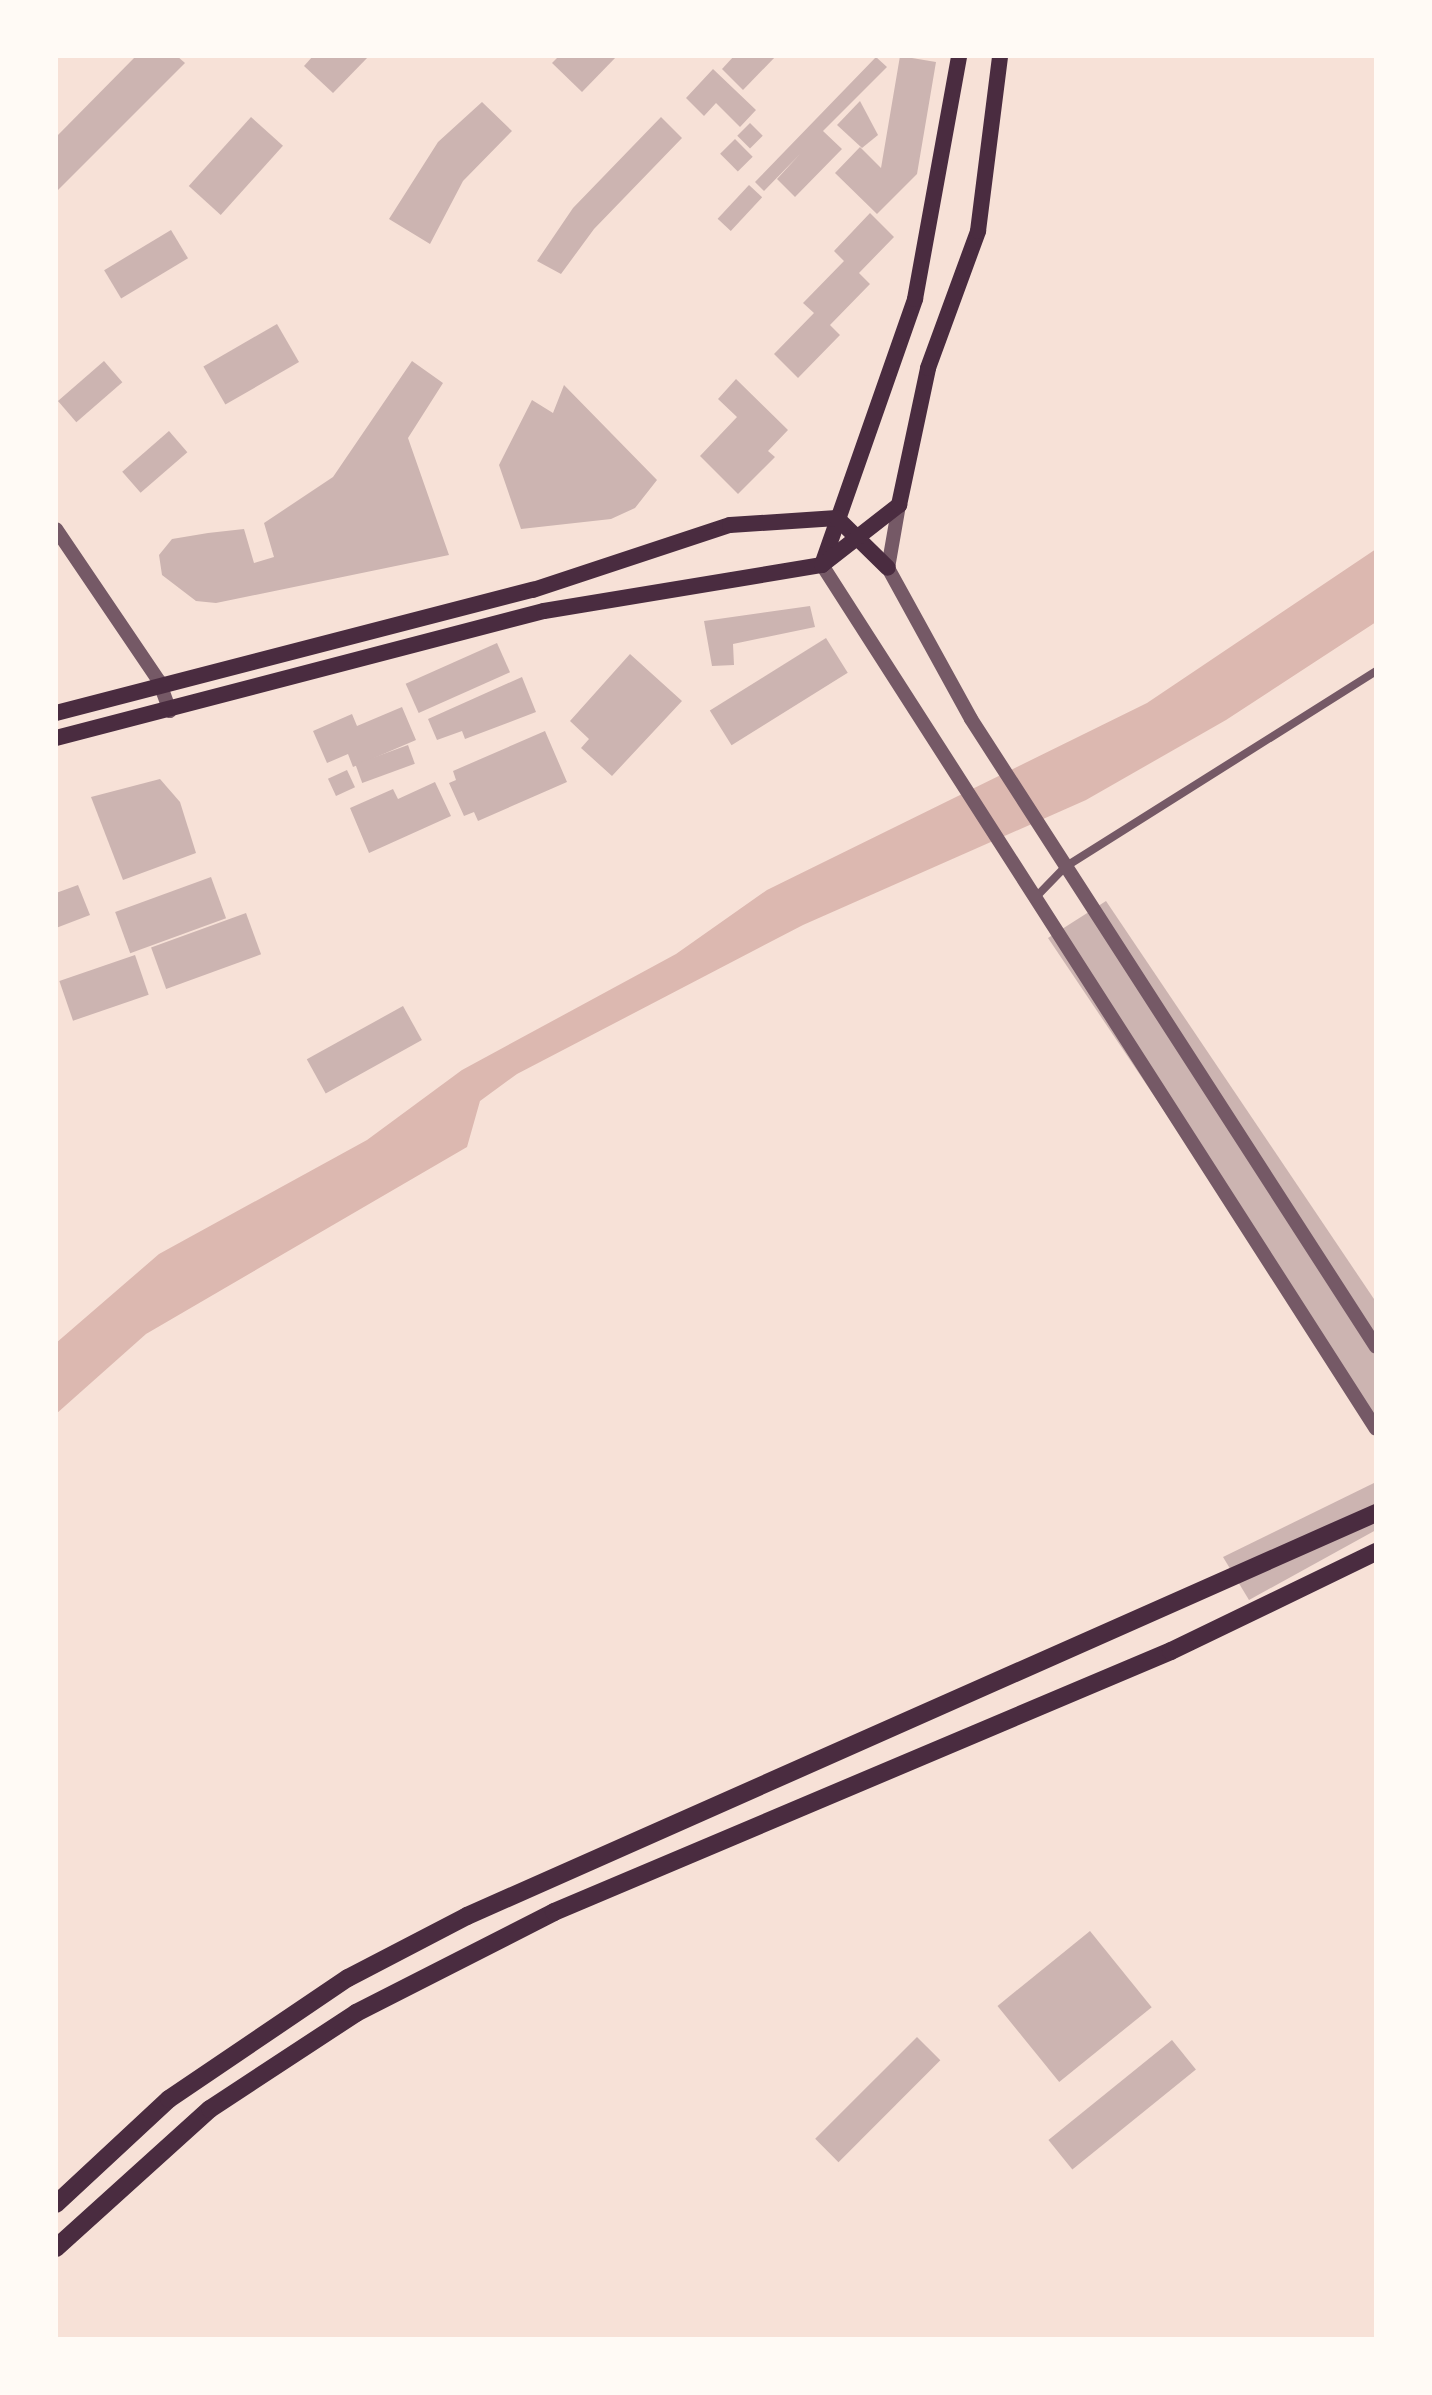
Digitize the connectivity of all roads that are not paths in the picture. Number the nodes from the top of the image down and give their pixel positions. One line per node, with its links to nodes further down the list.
1 (959, 56): 4 (main road)
2 (1000, 56): 3 (main road)
3 (899, 505): 6 (main road); 8 (street)
4 (837, 518): 6 (main road); 7 (main road); 10 (main road)
5 (56, 529): 10 (street)
6 (859, 536): 7 (main road); 8 (main road)
7 (822, 565): 11 (main road); 15 (street)
8 (888, 568): 14 (street)
9 (1376, 671): 14 (street)
10 (159, 681): 11 (street); 12 (main road)
11 (170, 711): 13 (main road)
12 (56, 713)
13 (56, 738)
14 (1065, 867): 15 (street); 16 (street)
15 (1033, 900): 17 (street)
16 (1376, 1347)
17 (1376, 1429)
18 (1376, 1513): 20 (main road)
19 (1376, 1552): 21 (main road)
20 (56, 2204)
21 (56, 2248)

